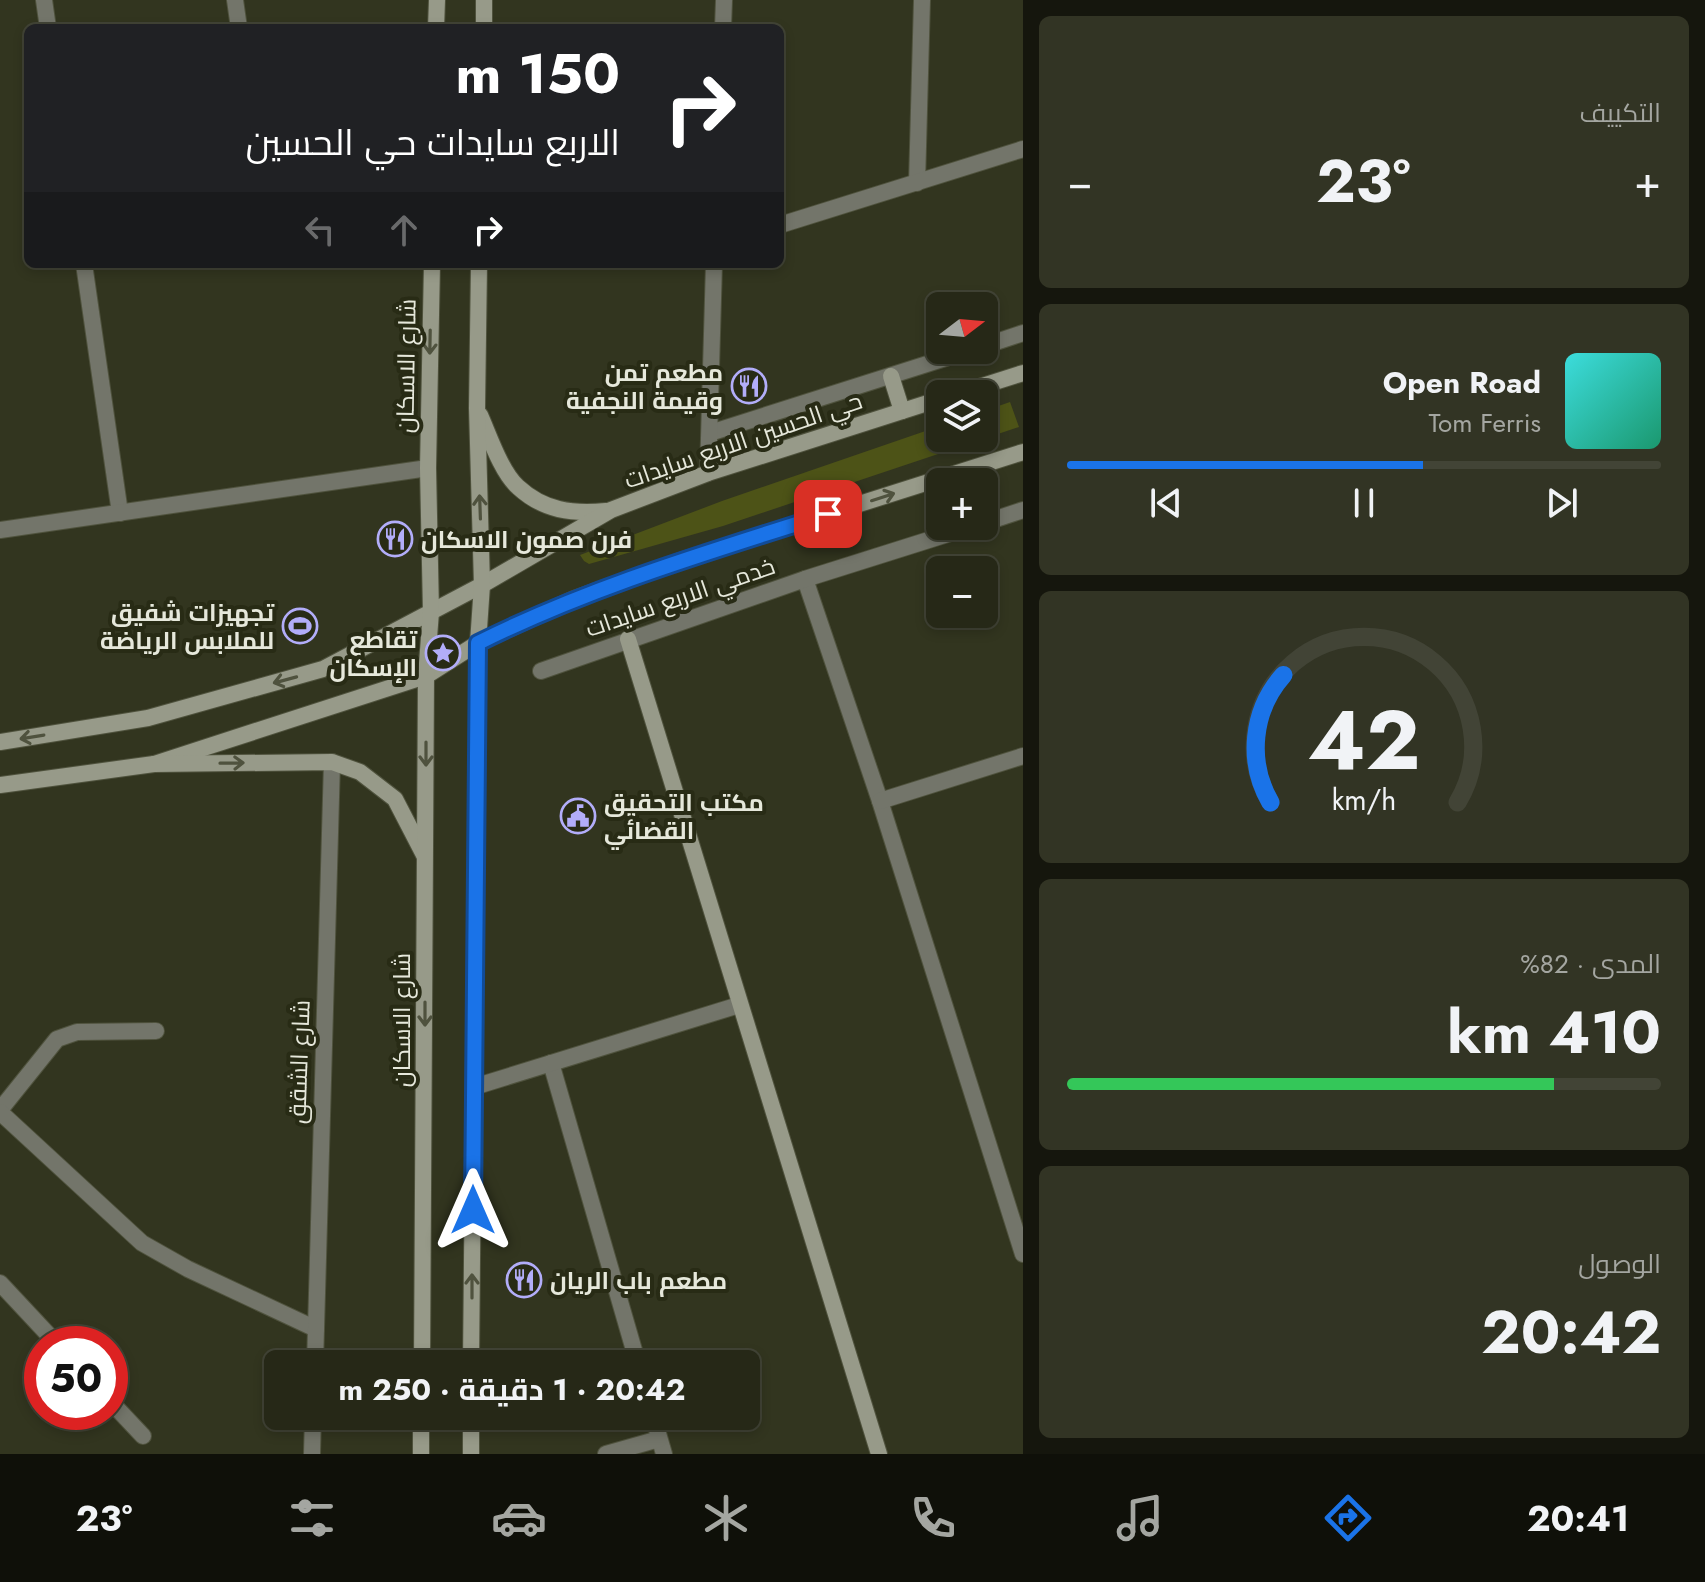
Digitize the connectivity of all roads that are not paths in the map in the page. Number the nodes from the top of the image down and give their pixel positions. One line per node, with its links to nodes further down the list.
1 (44, 0): 7 (street)
2 (235, 0): 8 (street)
3 (437, 0): 9 (street)
4 (484, 0): 10 (street)
5 (724, 0): 11 (street)
6 (922, 0): 13 (street)
7 (47, 24)
8 (238, 24)
9 (436, 24)
10 (484, 24)
11 (723, 24)
12 (1023, 149): 13 (street)
13 (917, 183): 14 (street)
14 (784, 224)
15 (85, 268): 36 (street)
16 (432, 268): 30 (street, شارع الاسكان, one-way to 30)
17 (479, 268): 26 (street)
18 (714, 268): 28 (street)
19 (1023, 333): 20 (street)
20 (998, 341)
21 (928, 364): 23 (street)
22 (1023, 373): 24 (street)
23 (891, 376): 27 (street); 28 (street)
24 (998, 381)
25 (926, 403): 27 (street, حي الحسين الاربع سايدات)
26 (477, 408): 34 (street); 41 (street, one-way to 26)
27 (902, 411): 32 (street, حي الحسين الاربع سايدات)
28 (710, 433): 32 (street)
29 (1023, 452): 31 (street)
30 (428, 468): 36 (street); 42 (street, شارع الاسكان)
31 (990, 468)
32 (708, 473): 34 (street, حي الحسين الاربع سايدات)
33 (926, 489): 44 (street, one-way to 33)
34 (611, 510): 41 (street, حي الحسين الاربع سايدات)
35 (1023, 510): 37 (street, خدمي الاربع سايدات)
36 (120, 513): 38 (street)
37 (998, 515)
38 (0, 530)
39 (926, 538): 40 (street, خدمي الاربع سايدات)
40 (805, 579): 43 (street, خدمي الاربع سايدات); 52 (street)
41 (482, 585): 42 (street, حي الحسين الاربع سايدات); 44 (street)
42 (431, 612): 46 (street, شارع الاسكان); 47 (street, حي الحسين الاربع سايدات, one-way to 47)
43 (628, 639): 45 (street, خدمي الاربع سايدات); 54 (street)
44 (478, 643): 46 (street); 57 (street)
45 (541, 671)
46 (426, 676): 50 (street); 53 (street, شارع الاسكان, one-way to 53)
47 (0, 742)
48 (1023, 756): 52 (street)
49 (332, 762): 50 (street, one-way to 49); 53 (street); 62 (street, شارع الشقق)
50 (154, 764): 51 (street)
51 (0, 785)
52 (880, 801): 59 (street)
53 (426, 858): 64 (street, شارع الاسكان, one-way to 64)
54 (739, 1005): 56 (street); 77 (street)
55 (156, 1031): 58 (street)
56 (551, 1063): 57 (street); 66 (street)
57 (474, 1087): 65 (street, one-way to 57)
58 (0, 1111): 62 (street)
59 (1023, 1254)
60 (0, 1283): 61 (street)
61 (40, 1326)
62 (316, 1329): 63 (street, شارع الشقق)
63 (315, 1350)
64 (422, 1350)
65 (471, 1350)
66 (634, 1350)
67 (128, 1420): 71 (street)
68 (313, 1430): 73 (street)
69 (421, 1430): 74 (street)
70 (471, 1430): 75 (street)
71 (143, 1436)
72 (661, 1446): 76 (street)
73 (312, 1454)
74 (421, 1454)
75 (471, 1454)
76 (606, 1454)
77 (879, 1454)

